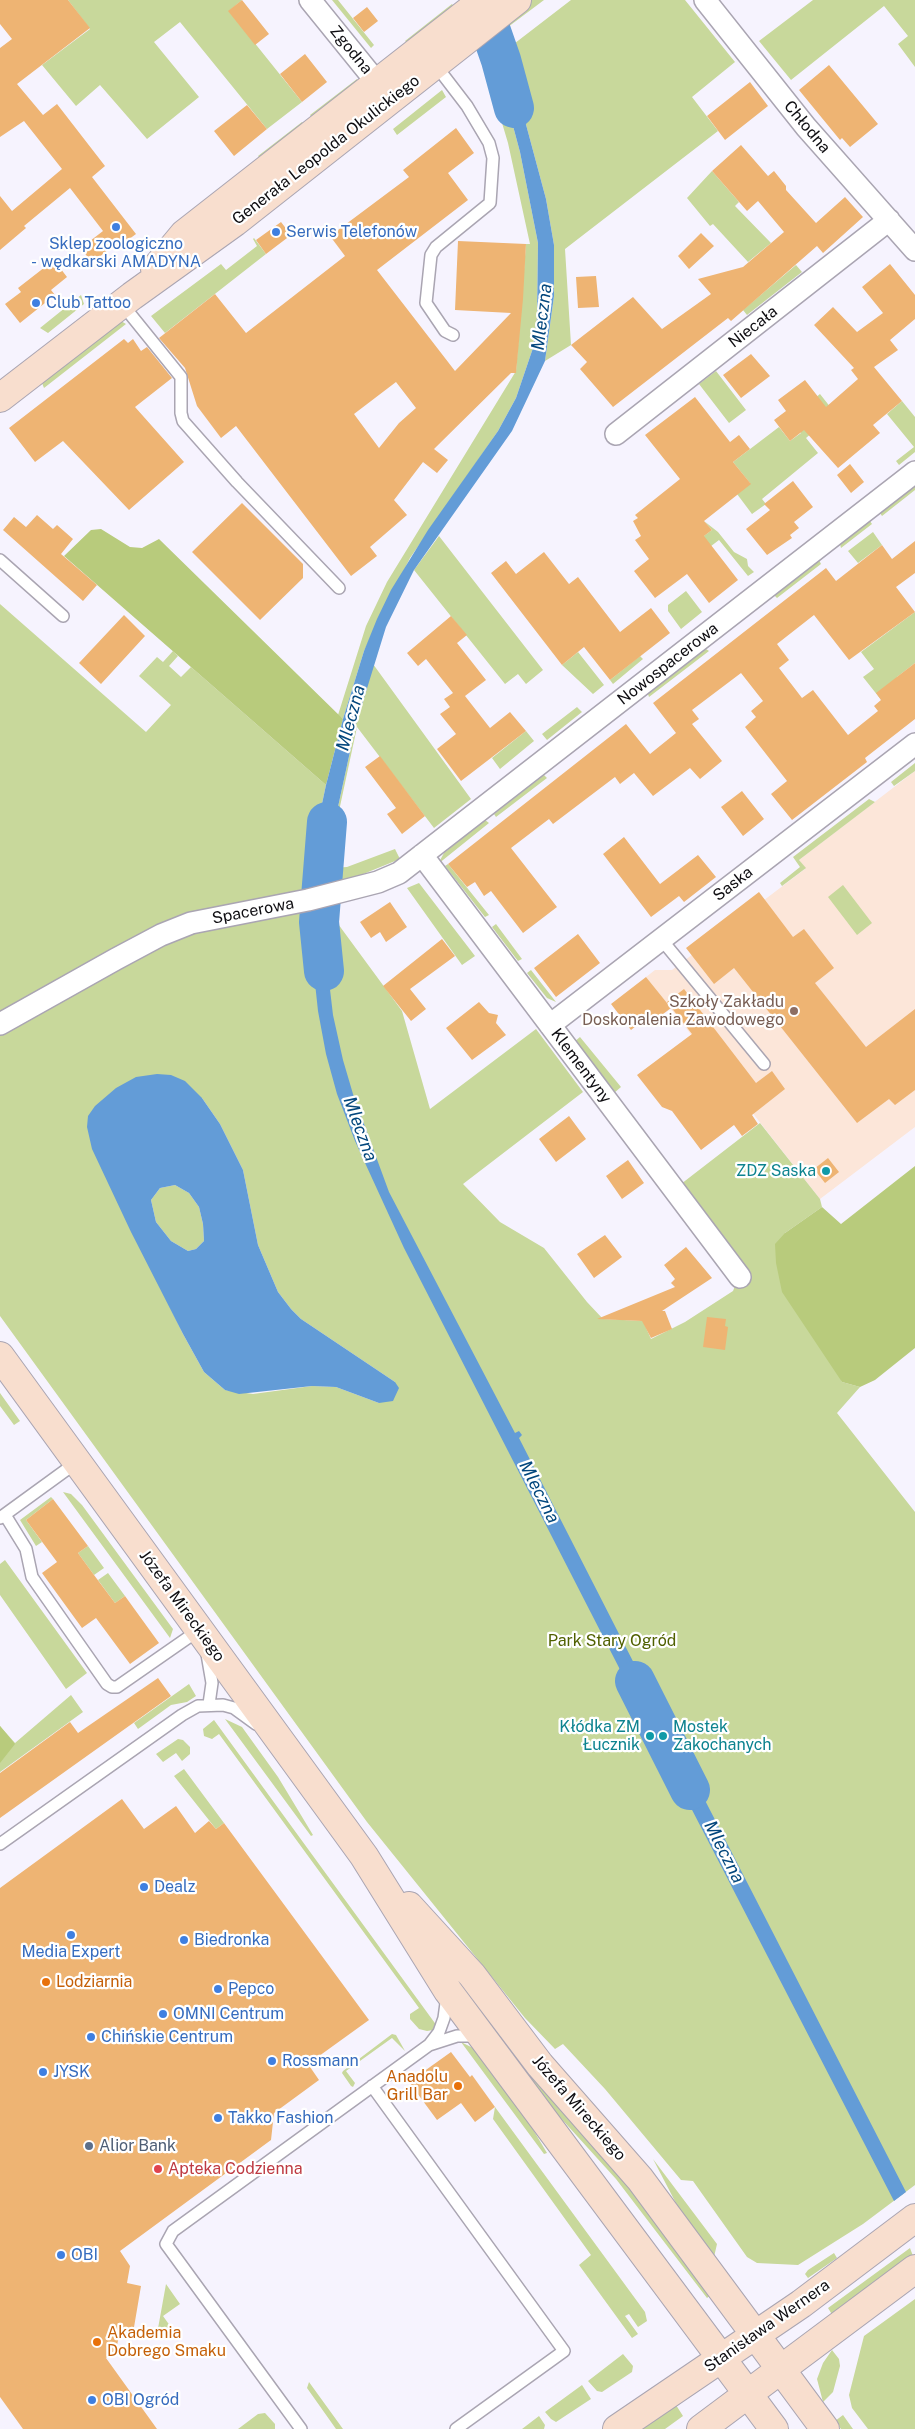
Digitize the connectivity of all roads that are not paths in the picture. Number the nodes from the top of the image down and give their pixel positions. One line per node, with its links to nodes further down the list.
1 (310, 0): 5 (street, Zgodna)
2 (705, 0): 6 (street, Chłodna)
3 (501, 4): 4 (main road, Generała Leopolda Okulickiego)
4 (429, 56): 5 (main road, Generała Leopolda Okulickiego); 9 (lane)
5 (384, 92): 8 (main road, Generała Leopolda Okulickiego)
6 (889, 220): 7 (street, Chłodna); 11 (street, Niecała)
7 (915, 250)
8 (127, 300): 10 (main road, Generała Leopolda Okulickiego); 14 (lane)
9 (453, 335)
10 (0, 398)
11 (616, 434)
12 (915, 472): 17 (street, Nowospacerowa)
13 (0, 560): 15 (lane)
14 (339, 588)
15 (63, 616)
16 (915, 744): 18 (street, Saska)
17 (422, 855): 19 (street, Spacerowa); 20 (street, Klementyny)
18 (661, 940): 20 (street, Saska); 21 (lane)
19 (5, 1021)
20 (550, 1025): 22 (street, Klementyny)
21 (764, 1064)
22 (740, 1277)
23 (0, 1356): 24 (main road, Józefa Mireckiego)
24 (77, 1462): 25 (lane); 26 (main road, Józefa Mireckiego)
25 (2, 1517): 26 (lane)
26 (199, 1630): 27 (lane); 28 (main road, Józefa Mireckiego)
27 (209, 1704): 28 (lane); 29 (lane)
28 (281, 1743): 30 (main road, Józefa Mireckiego)
29 (0, 1844)
30 (364, 1856): 31 (main road, Józefa Mireckiego); 37 (main road, Józefa Mireckiego)
31 (448, 1991): 32 (main road, Józefa Mireckiego); 33 (lane)
32 (482, 2036): 33 (lane); 38 (main road, Józefa Mireckiego)
33 (429, 2045): 34 (lane)
34 (372, 2086): 41 (lane); 42 (lane)
35 (915, 2218): 37 (main road, Stanisława Wernera)
36 (915, 2269): 39 (main road)
37 (756, 2334): 38 (main road, Stanisława Wernera); 39 (main road, Józefa Mireckiego)
38 (720, 2359): 40 (main road, Józefa Mireckiego); 43 (main road, Stanisława Wernera)
39 (782, 2369): 40 (main road); 46 (main road, Józefa Mireckiego)
40 (748, 2395): 44 (main road); 45 (main road, Józefa Mireckiego)
41 (301, 2429)
42 (456, 2429)
43 (617, 2429)
44 (701, 2429)
45 (774, 2429)
46 (825, 2429)

